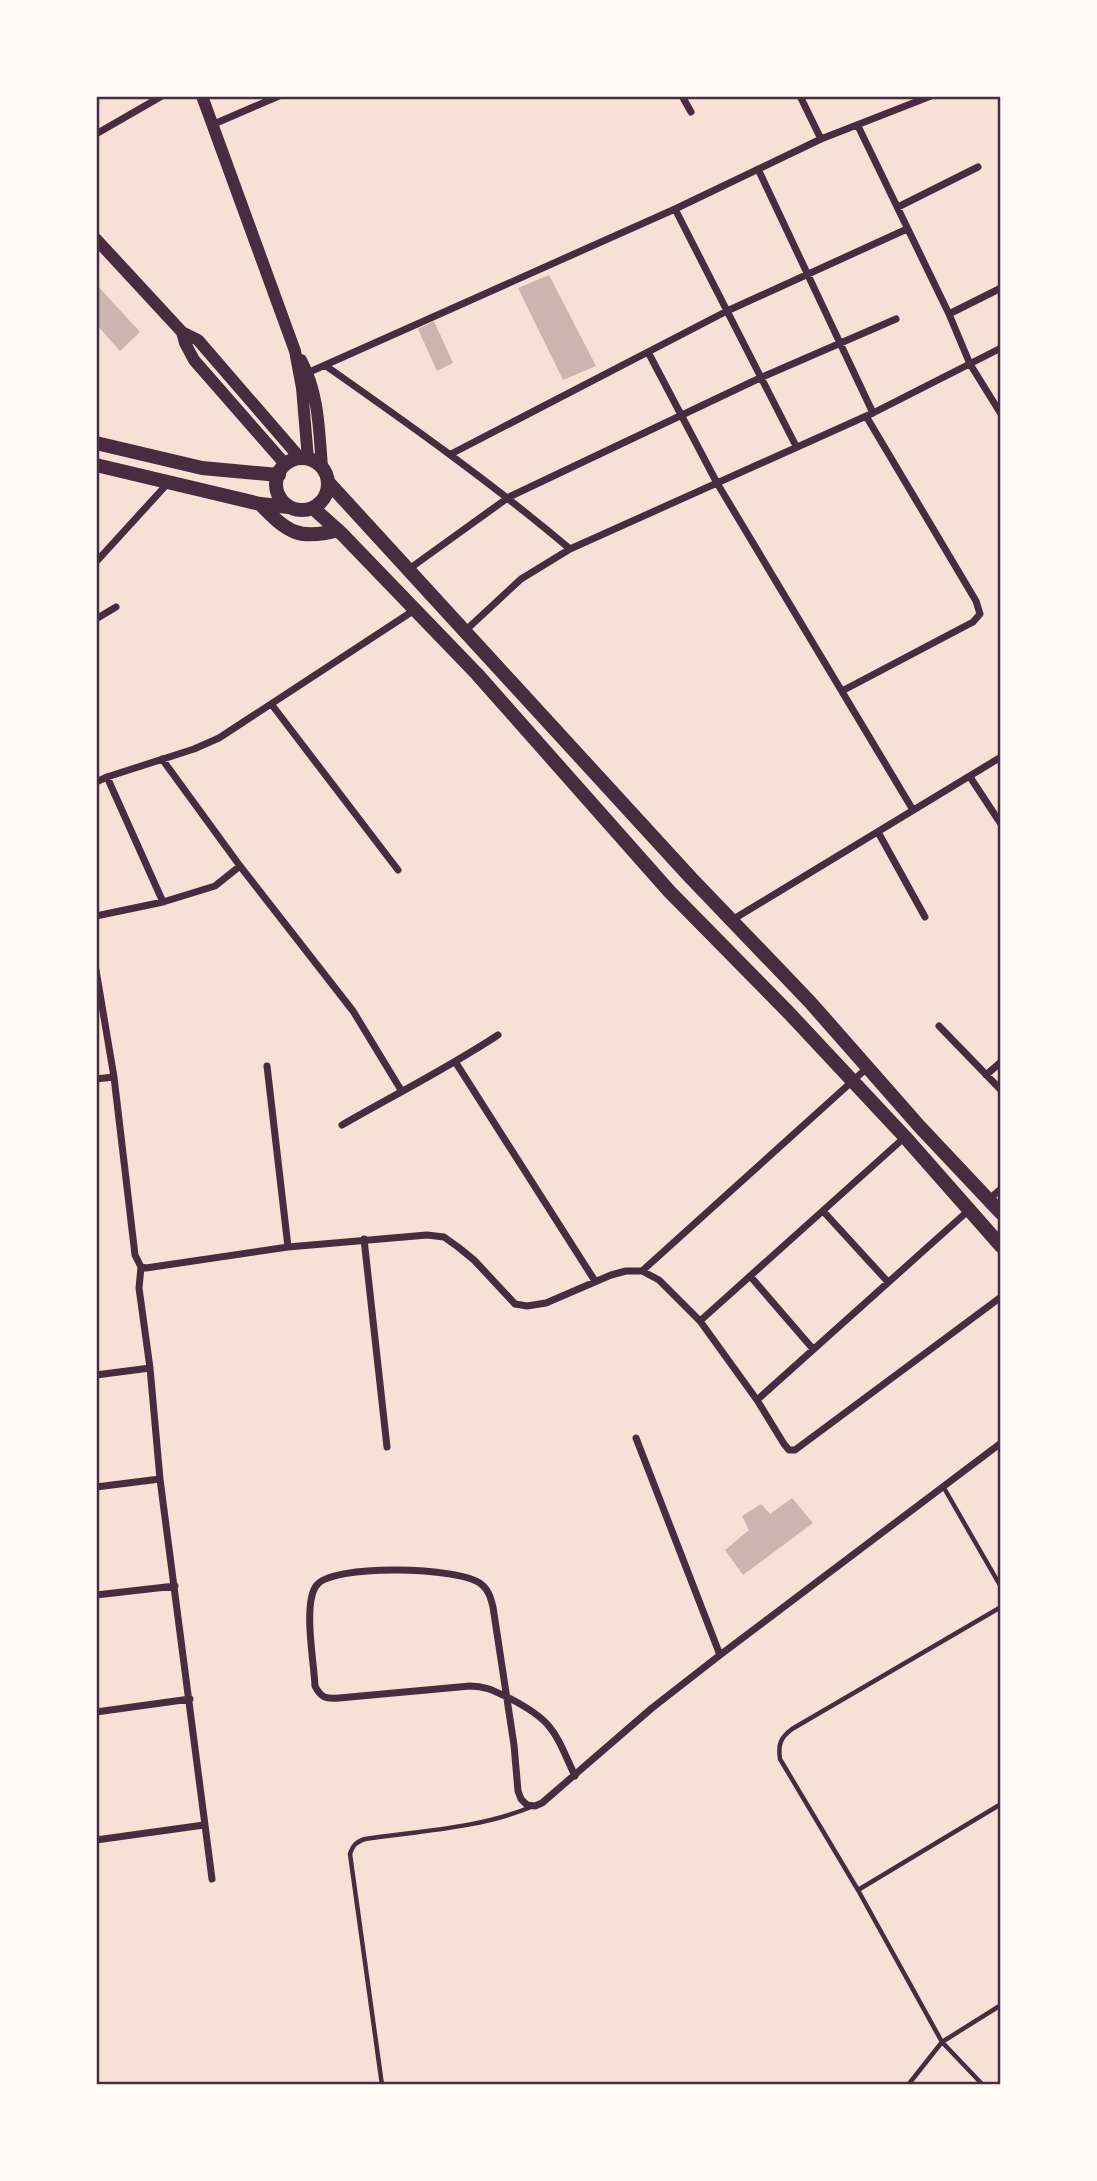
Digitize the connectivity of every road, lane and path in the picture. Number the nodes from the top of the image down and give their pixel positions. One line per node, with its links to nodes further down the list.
1 (162, 96): 11 (street)
2 (202, 96): 9 (main road)
3 (279, 96): 9 (street)
4 (682, 96): 8 (street)
5 (800, 96): 12 (street)
6 (931, 96): 7 (street)
7 (917, 99): 10 (street)
8 (691, 112)
9 (214, 124): 30 (main road)
10 (858, 126): 12 (street); 15 (street)
11 (96, 134)
12 (821, 139): 14 (street)
13 (978, 167): 15 (street)
14 (758, 169): 16 (street); 19 (street)
15 (898, 208): 17 (street)
16 (675, 209): 21 (street); 29 (street)
17 (907, 229): 19 (street); 22 (street)
18 (96, 239): 24 (main road)
19 (807, 275): 21 (street); 25 (street)
20 (1001, 288): 22 (street)
21 (727, 311): 27 (street); 31 (street)
22 (949, 314): 28 (street)
23 (896, 319): 25 (street)
24 (182, 332): 38 (main road); 41 (main road)
25 (839, 344): 31 (street); 32 (street)
26 (1001, 348): 28 (street)
27 (648, 352): 34 (street); 37 (street)
28 (970, 364): 32 (street); 33 (street)
29 (326, 366): 30 (street); 37 (street)
30 (304, 375): 38 (main road); 40 (main road)
31 (760, 378): 34 (street); 36 (street)
32 (870, 414): 36 (street); 57 (street)
33 (1001, 414)
34 (681, 416): 44 (street); 45 (street)
35 (96, 443): 41 (highway)
36 (796, 446): 44 (street)
37 (451, 454): 45 (street)
38 (304, 458): 40 (highway); 41 (highway)
39 (96, 465): 42 (highway)
40 (322, 467): 43 (highway)
41 (282, 469): 47 (highway)
42 (170, 482): 46 (highway); 51 (street)
43 (328, 482): 48 (highway); 52 (highway)
44 (716, 483): 50 (street); 57 (street)
45 (509, 497): 50 (street); 52 (street)
46 (260, 504): 47 (highway); 49 (highway)
47 (289, 507): 48 (highway)
48 (313, 508): 49 (highway)
49 (338, 530): 54 (highway)
50 (570, 549): 56 (street)
51 (96, 562)
52 (409, 569): 56 (highway)
53 (116, 607): 55 (street)
54 (416, 610): 58 (street); 83 (highway)
55 (96, 619)
56 (466, 630): 72 (highway)
57 (842, 691): 64 (street)
58 (272, 705): 60 (street); 68 (street)
59 (1001, 757): 61 (street)
60 (162, 759): 62 (street); 67 (street)
61 (970, 777): 64 (street); 65 (street)
62 (107, 778): 63 (street); 69 (street)
63 (96, 782)
64 (913, 810): 66 (street)
65 (1001, 824)
66 (878, 832): 71 (street); 72 (street)
67 (240, 866): 69 (street); 84 (street)
68 (398, 870)
69 (163, 902): 70 (street)
70 (96, 916)
71 (925, 917)
72 (731, 920): 79 (highway)
73 (96, 970): 81 (street)
74 (939, 1026): 80 (street)
75 (498, 1035): 76 (street)
76 (456, 1062): 84 (street); 99 (street)
77 (1001, 1062): 80 (street)
78 (267, 1066): 95 (street)
79 (867, 1068): 83 (street); 89 (highway)
80 (986, 1075): 85 (street)
81 (114, 1077): 82 (street); 96 (street)
82 (96, 1079)
83 (852, 1082): 87 (highway); 97 (street)
84 (401, 1090): 86 (street)
85 (1001, 1090)
86 (342, 1125)
87 (905, 1137): 90 (highway); 91 (street)
88 (1001, 1189): 89 (street)
89 (988, 1200): 92 (highway)
90 (969, 1210): 94 (highway); 100 (street)
91 (823, 1211): 98 (street); 100 (street)
92 (1001, 1213)
93 (364, 1239): 95 (street); 99 (street); 109 (street)
94 (1001, 1246)
95 (288, 1247): 96 (street)
96 (141, 1266): 104 (street)
97 (642, 1271): 99 (street); 102 (street)
98 (750, 1276): 102 (street); 103 (street)
99 (594, 1282)
100 (888, 1282): 103 (street)
101 (1001, 1297): 106 (street)
102 (699, 1321): 106 (street)
103 (813, 1349): 106 (street)
104 (150, 1368): 105 (street); 110 (street)
105 (96, 1375)
106 (757, 1400)
107 (636, 1438): 117 (street)
108 (1001, 1443): 112 (street)
109 (387, 1447)
110 (160, 1479): 111 (street); 113 (street)
111 (96, 1487)
112 (944, 1488): 114 (lane); 117 (street)
113 (175, 1586): 115 (street); 119 (street)
114 (1001, 1587)
115 (96, 1595)
116 (1001, 1608): 127 (lane)
117 (720, 1655): 121 (street)
118 (508, 1698): 118 (street); 121 (street); 123 (street)
119 (190, 1699): 120 (street); 124 (street)
120 (96, 1712)
121 (575, 1776): 123 (street)
122 (1001, 1804): 127 (lane)
123 (535, 1806): 130 (lane)
124 (204, 1825): 125 (street); 126 (street)
125 (96, 1840)
126 (212, 1879)
127 (858, 1890): 129 (lane)
128 (1001, 2005): 129 (lane)
129 (942, 2042): 131 (lane); 132 (lane)
130 (382, 2085)
131 (908, 2085)
132 (983, 2085)

